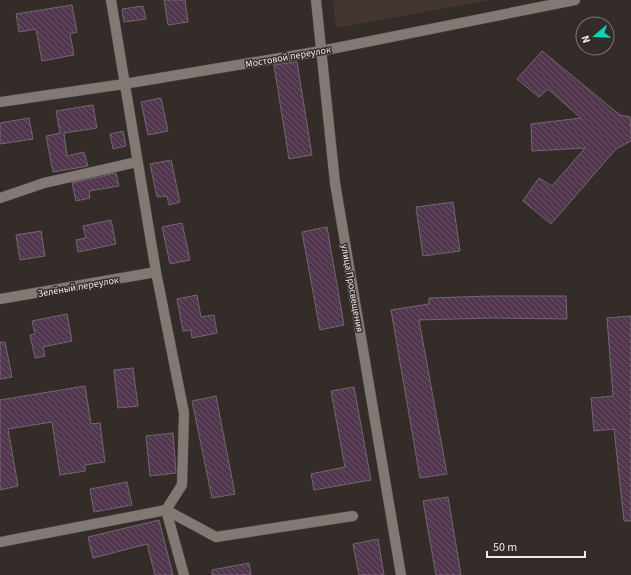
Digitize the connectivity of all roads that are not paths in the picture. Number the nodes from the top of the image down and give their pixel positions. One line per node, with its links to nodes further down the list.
1 (111, 0): 5 (street)
2 (316, 0): 4 (street, улица Просвещения)
3 (575, 0): 4 (street, Мостовой переулок)
4 (321, 51): 5 (street, Мостовой переулок); 15 (street, улица Просвещения)
5 (124, 84): 6 (street, Мостовой переулок); 7 (street)
6 (0, 102)
7 (137, 162): 8 (street); 9 (street)
8 (0, 198)
9 (156, 272): 10 (street, Зелёный переулок); 11 (street)
10 (0, 299)
11 (166, 510): 12 (street); 13 (street); 14 (street)
12 (353, 516)
13 (0, 542)
14 (184, 575)
15 (401, 575)

